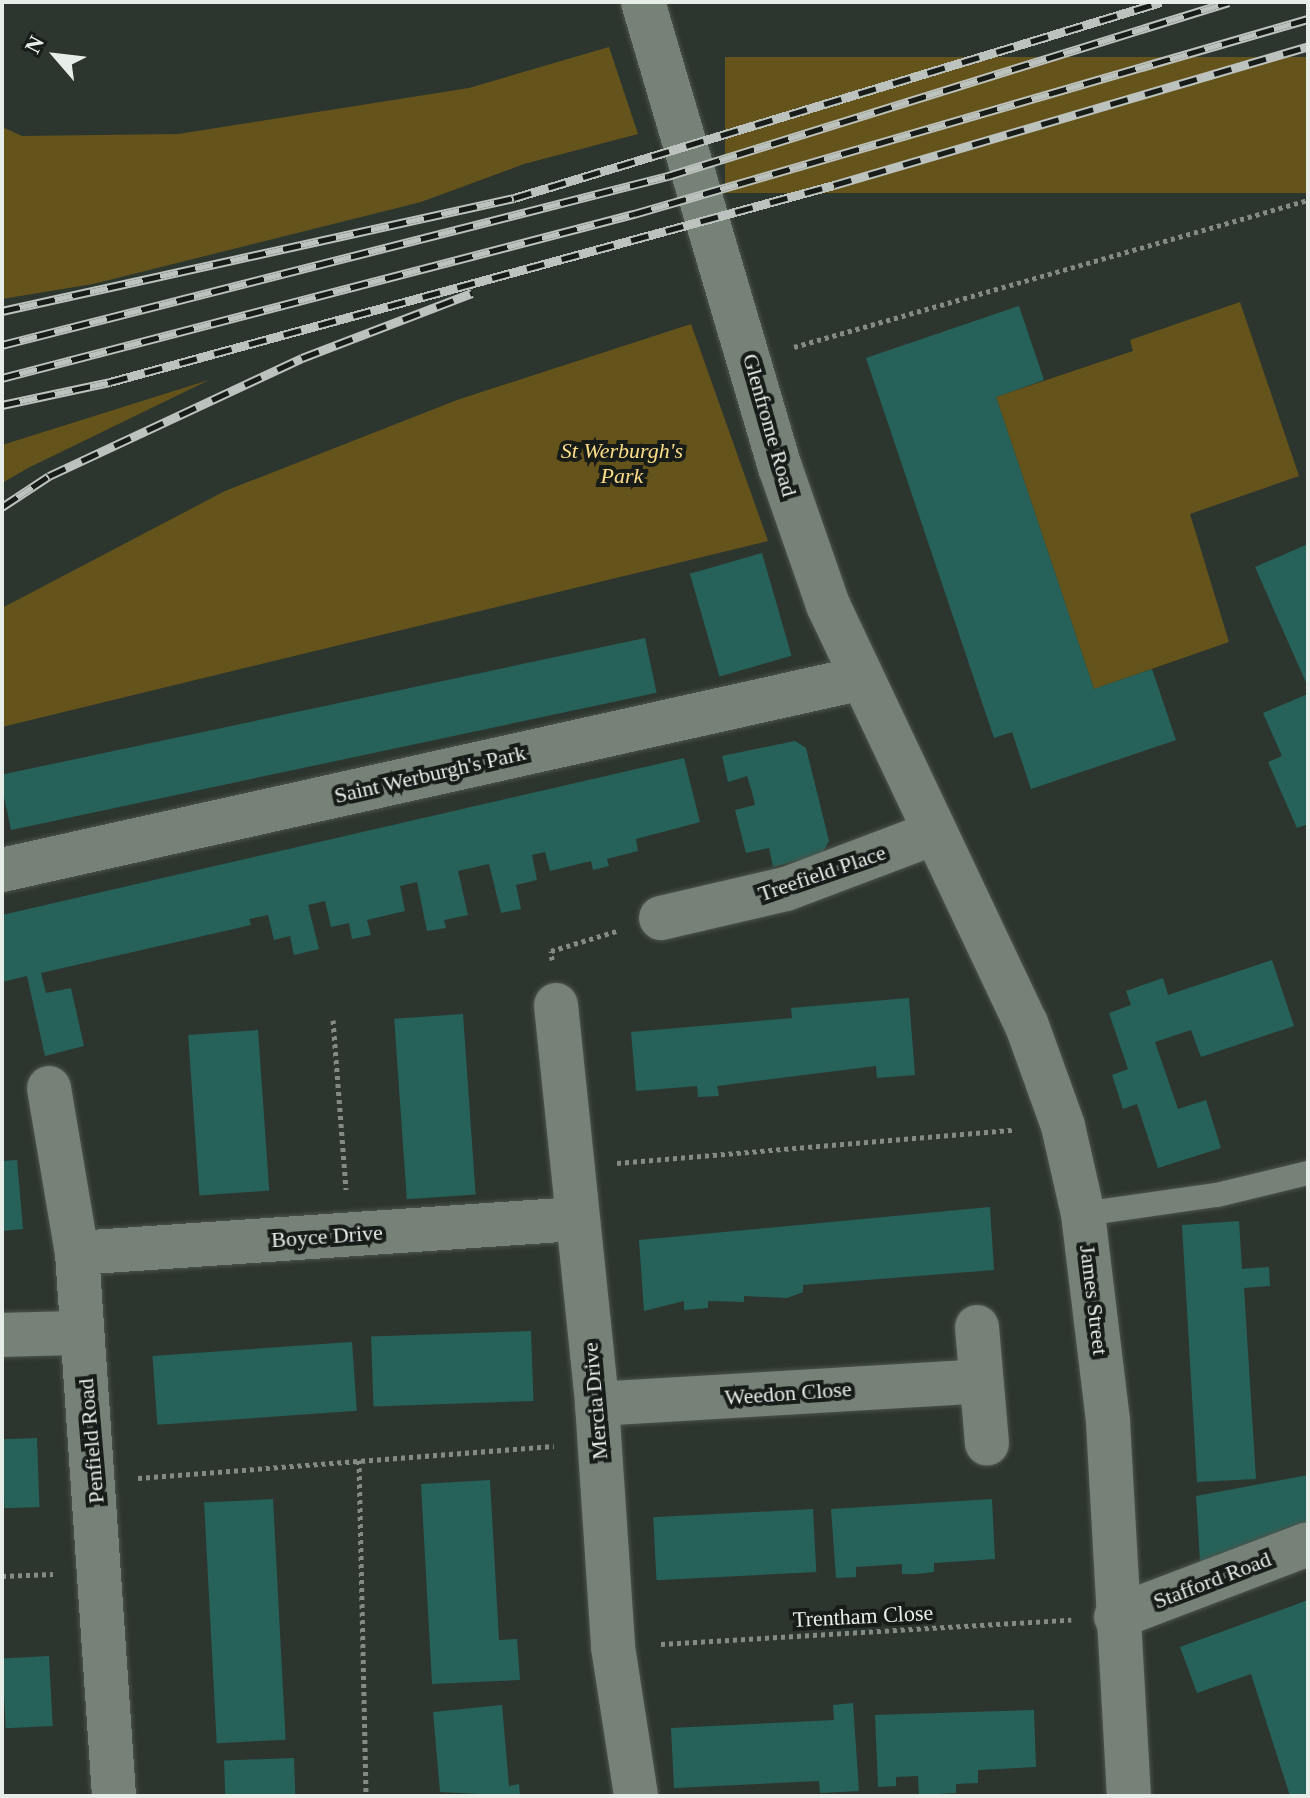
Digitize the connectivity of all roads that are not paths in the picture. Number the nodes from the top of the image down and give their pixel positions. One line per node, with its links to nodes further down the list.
1 (643, 2): 2 (street, Glenfrome Road)
2 (858, 679): 3 (street, Glenfrome Road); 4 (street, Saint Werburgh's Park)
3 (934, 833): 5 (street, Treefield Place); 9 (street, James Street)
4 (2, 870)
5 (661, 918)
6 (556, 1005): 10 (street, Mercia Drive)
7 (49, 1088): 11 (street, Penfield Road)
8 (1308, 1173): 9 (lane)
9 (1083, 1214): 19 (street, James Street)
10 (576, 1219): 11 (street, Boyce Drive); 16 (street, Mercia Drive)
11 (77, 1253): 13 (street, Penfield Road)
12 (977, 1327): 15 (street)
13 (81, 1333): 14 (street); 20 (street, Penfield Road)
14 (2, 1335)
15 (980, 1381): 16 (street, Weedon Close); 17 (street)
16 (598, 1424): 21 (street, Mercia Drive)
17 (987, 1444)
18 (1308, 1544): 19 (street, Stafford Road)
19 (1116, 1617): 22 (street, James Street)
20 (114, 1796)
21 (636, 1796)
22 (1129, 1796)

